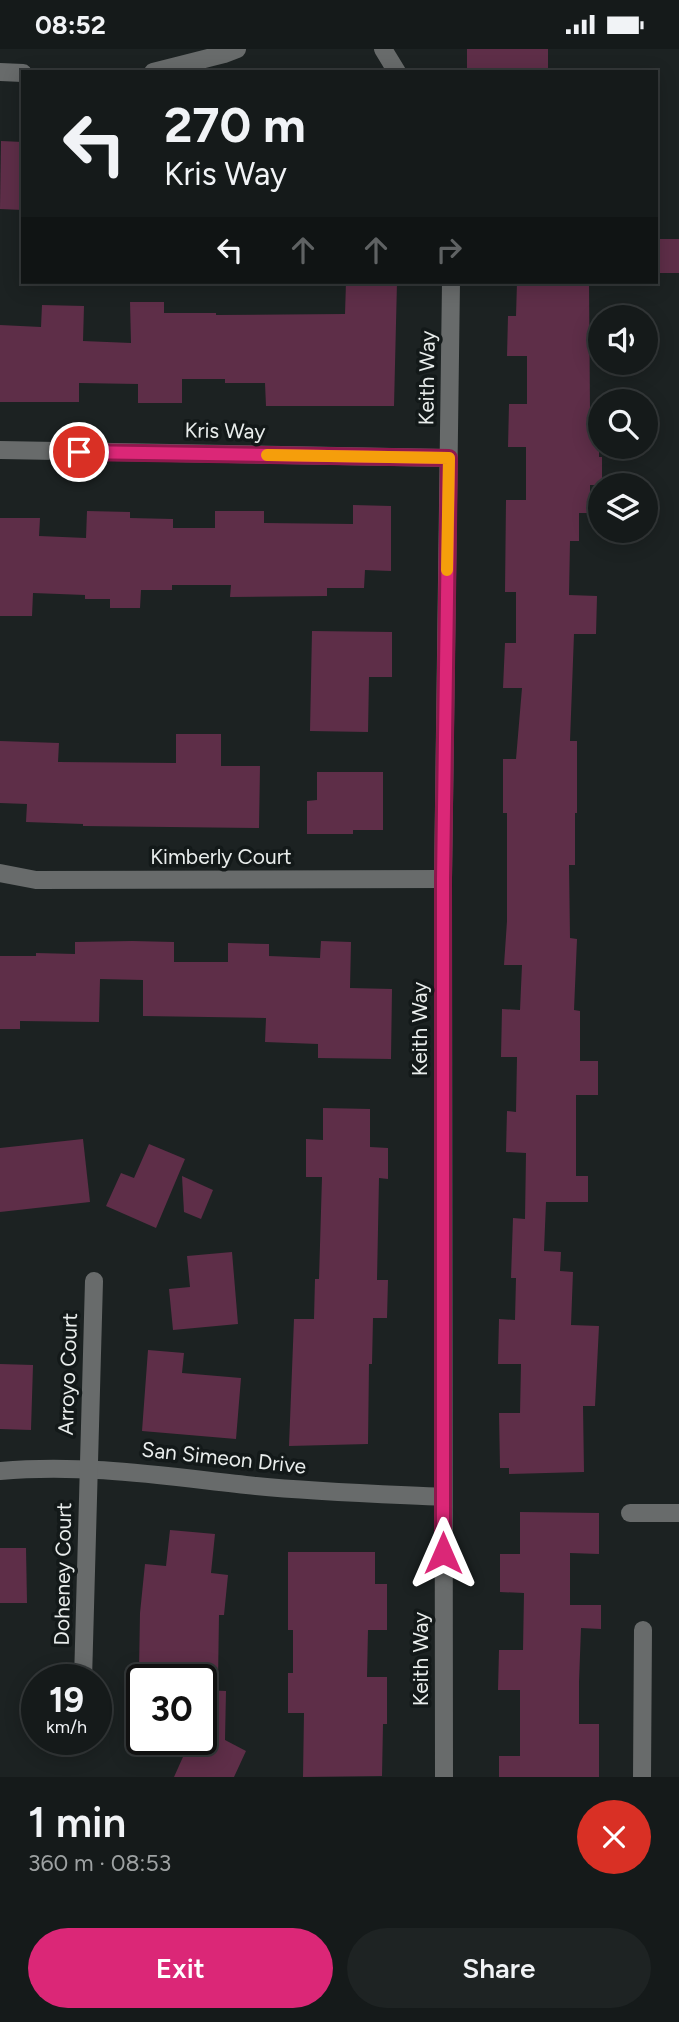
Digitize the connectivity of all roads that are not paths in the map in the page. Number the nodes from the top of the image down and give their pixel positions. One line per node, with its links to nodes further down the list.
1 (237, 49): 3 (street)
2 (383, 49): 4 (street)
3 (161, 70)
4 (396, 70)
5 (0, 72): 6 (street)
6 (21, 73)
7 (451, 284): 9 (street, Keith Way)
8 (0, 450): 9 (street, Kris Way)
9 (449, 458): 11 (street, Keith Way)
10 (0, 873): 11 (street, Kimberly Court)
11 (443, 879): 15 (street, Keith Way)
12 (94, 1281): 13 (street, Arroyo Court)
13 (88, 1469): 14 (street, San Simeon Drive); 15 (street, San Simeon Drive); 19 (street, Doheney Court)
14 (0, 1471)
15 (443, 1497): 20 (street, Keith Way)
16 (630, 1513): 17 (street)
17 (679, 1513)
18 (643, 1630): 21 (street)
19 (83, 1664)
20 (444, 1777)
21 (642, 1777)

